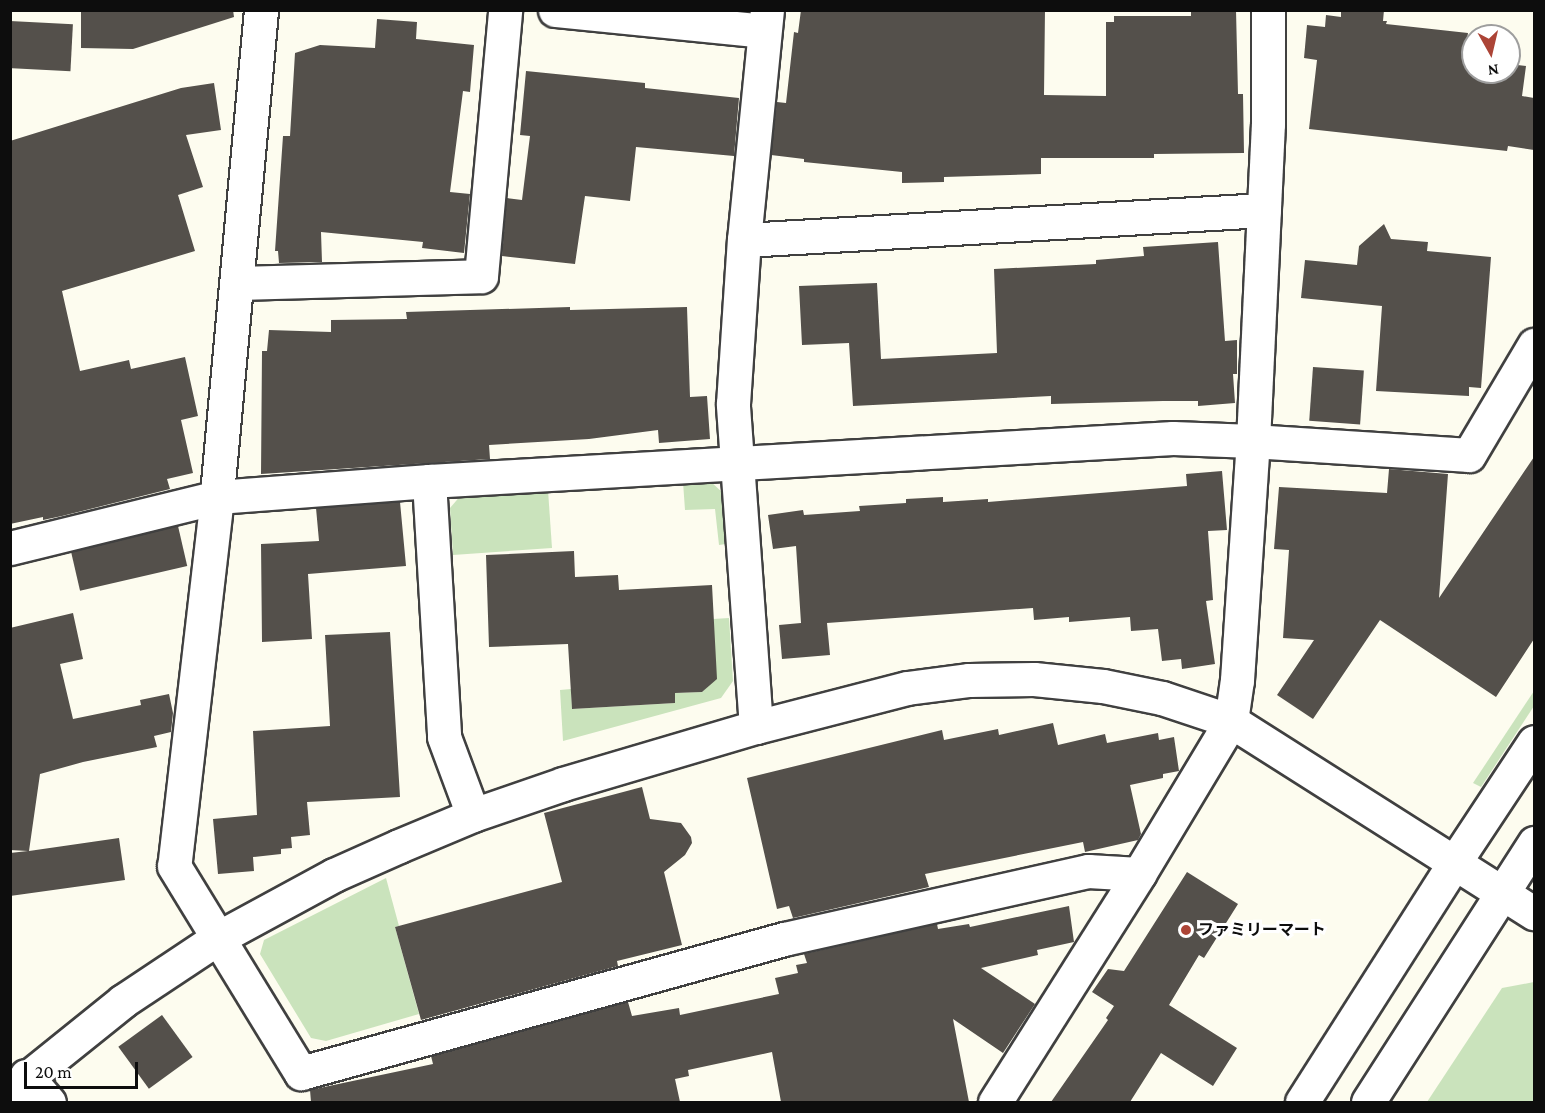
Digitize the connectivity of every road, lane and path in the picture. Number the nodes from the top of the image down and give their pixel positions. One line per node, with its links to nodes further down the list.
1 (261, 10): 8 (street)
2 (505, 10): 8 (street)
3 (555, 10): 5 (street)
4 (1268, 10): 6 (street)
5 (766, 21): 7 (street)
6 (1264, 210): 7 (street); 10 (street)
7 (744, 240): 11 (street)
8 (237, 283): 13 (street)
9 (1534, 345): 10 (street)
10 (1253, 441): 11 (street); 15 (street)
11 (735, 464): 12 (street); 16 (street)
12 (429, 481): 13 (street); 18 (street)
13 (217, 496): 14 (street); 24 (street)
14 (10, 548)
15 (1231, 721): 16 (street); 20 (street); 21 (street)
16 (756, 727): 18 (street)
17 (1534, 742): 20 (street)
18 (473, 815): 24 (street)
19 (1534, 843): 22 (street)
20 (1454, 863): 22 (street); 28 (street)
21 (1139, 874): 24 (street); 27 (street)
22 (1502, 892): 23 (street); 29 (street)
23 (1534, 913)
24 (218, 938): 25 (street)
25 (18, 1084): 26 (street)
26 (49, 1102)
27 (994, 1102)
28 (1302, 1102)
29 (1368, 1102)

